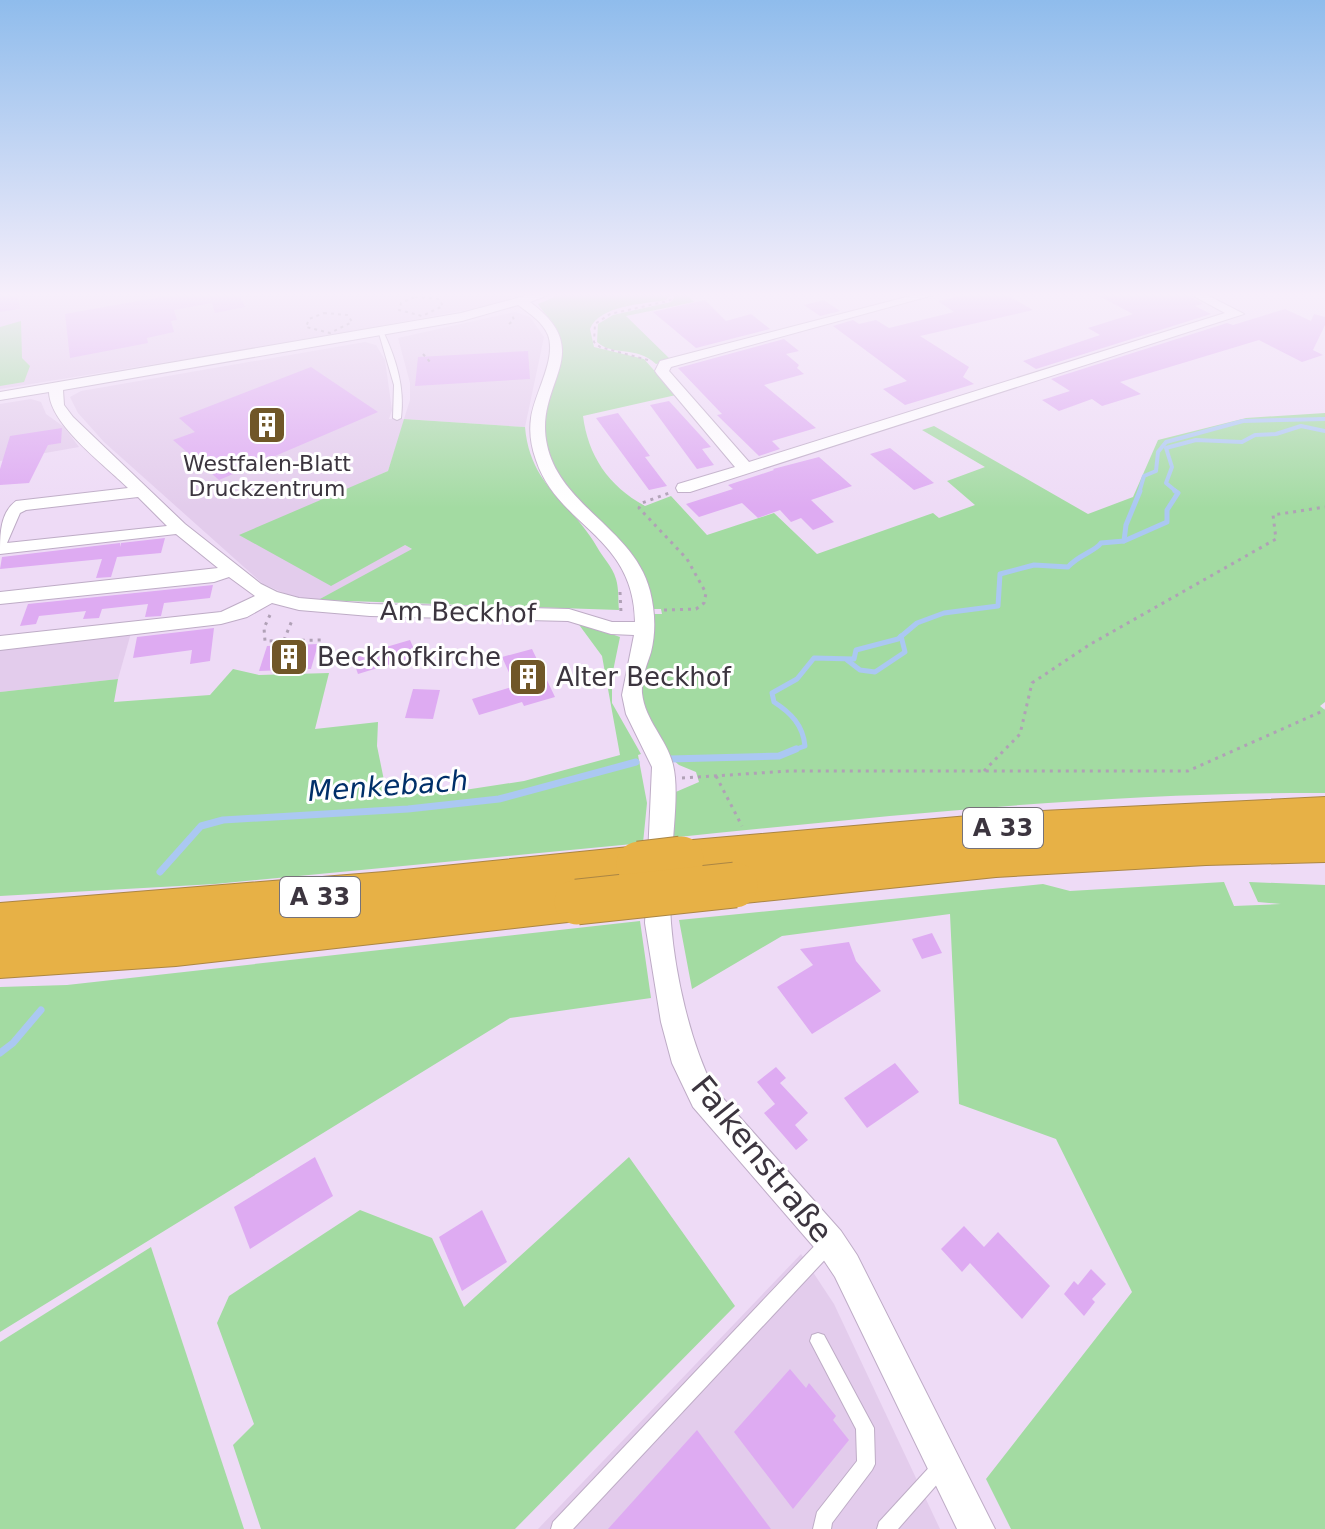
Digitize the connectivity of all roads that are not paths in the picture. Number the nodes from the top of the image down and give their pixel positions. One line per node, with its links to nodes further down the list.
1 (181, 365): 6 (street)
2 (393, 365): 8 (lane)
3 (549, 365): 18 (street)
4 (667, 365): 9 (street)
5 (1073, 365): 9 (street)
6 (56, 387): 7 (street); 11 (street, Am Beckhof)
7 (0, 396)
8 (397, 418)
9 (745, 468): 10 (street)
10 (684, 488)
11 (141, 492): 12 (street, Am Beckhof); 13 (street)
12 (179, 528): 14 (street); 15 (street, Am Beckhof)
13 (0, 540)
14 (0, 549)
15 (228, 559): 16 (street); 17 (street, Am Beckhof)
16 (0, 598)
17 (284, 600): 18 (street, Am Beckhof); 19 (street)
18 (644, 620): 24 (street, Falkenstraße)
19 (0, 643)
20 (1325, 814): 22 (highway, A 33)
21 (1325, 844): 23 (highway, A 33, bridge)
22 (0, 923)
23 (0, 957)
24 (830, 1242): 26 (street, Falkenstraße); 27 (lane)
25 (818, 1341): 28 (lane)
26 (944, 1463): 29 (lane); 30 (street, Falkenstraße)
27 (560, 1529)
28 (822, 1529)
29 (886, 1529)
30 (976, 1529)

